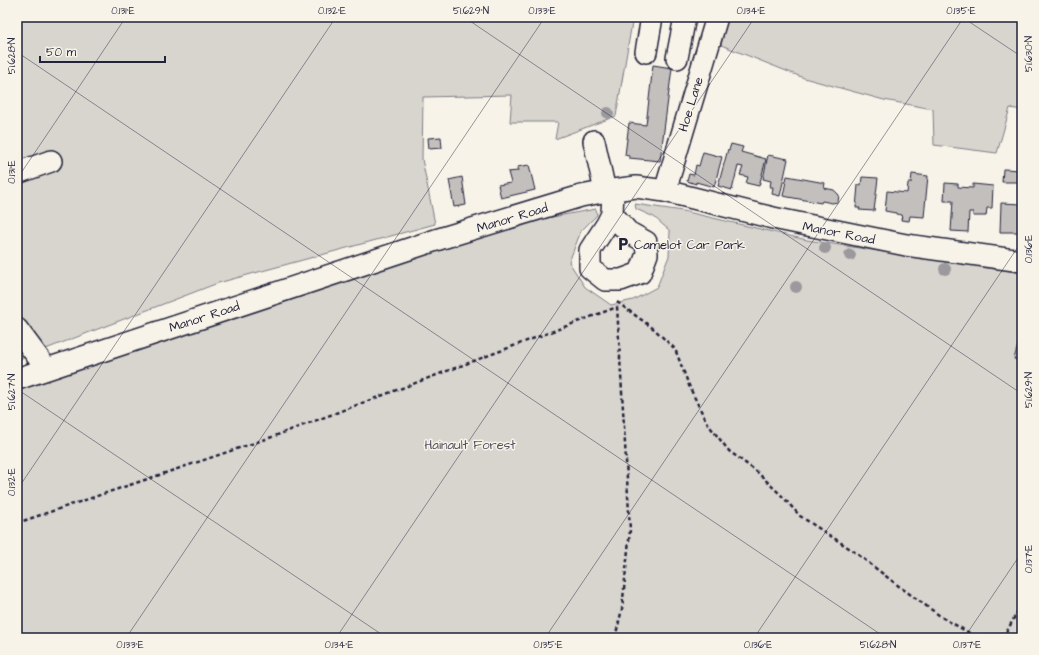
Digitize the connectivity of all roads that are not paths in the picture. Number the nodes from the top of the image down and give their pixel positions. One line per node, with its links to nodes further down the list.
1 (652, 17): 4 (street)
2 (686, 17): 3 (street); 5 (street)
3 (716, 21): 10 (street, Hoe Lane)
4 (646, 52)
5 (677, 58)
6 (594, 141): 9 (street)
7 (51, 161): 8 (street)
8 (17, 173)
9 (609, 190): 10 (street, Manor Road); 11 (street); 14 (street, Manor Road)
10 (665, 191): 12 (street, Manor Road)
11 (612, 214)
12 (1022, 261)
13 (17, 329): 14 (street)
14 (46, 368): 15 (street, Manor Road)
15 (17, 379)

